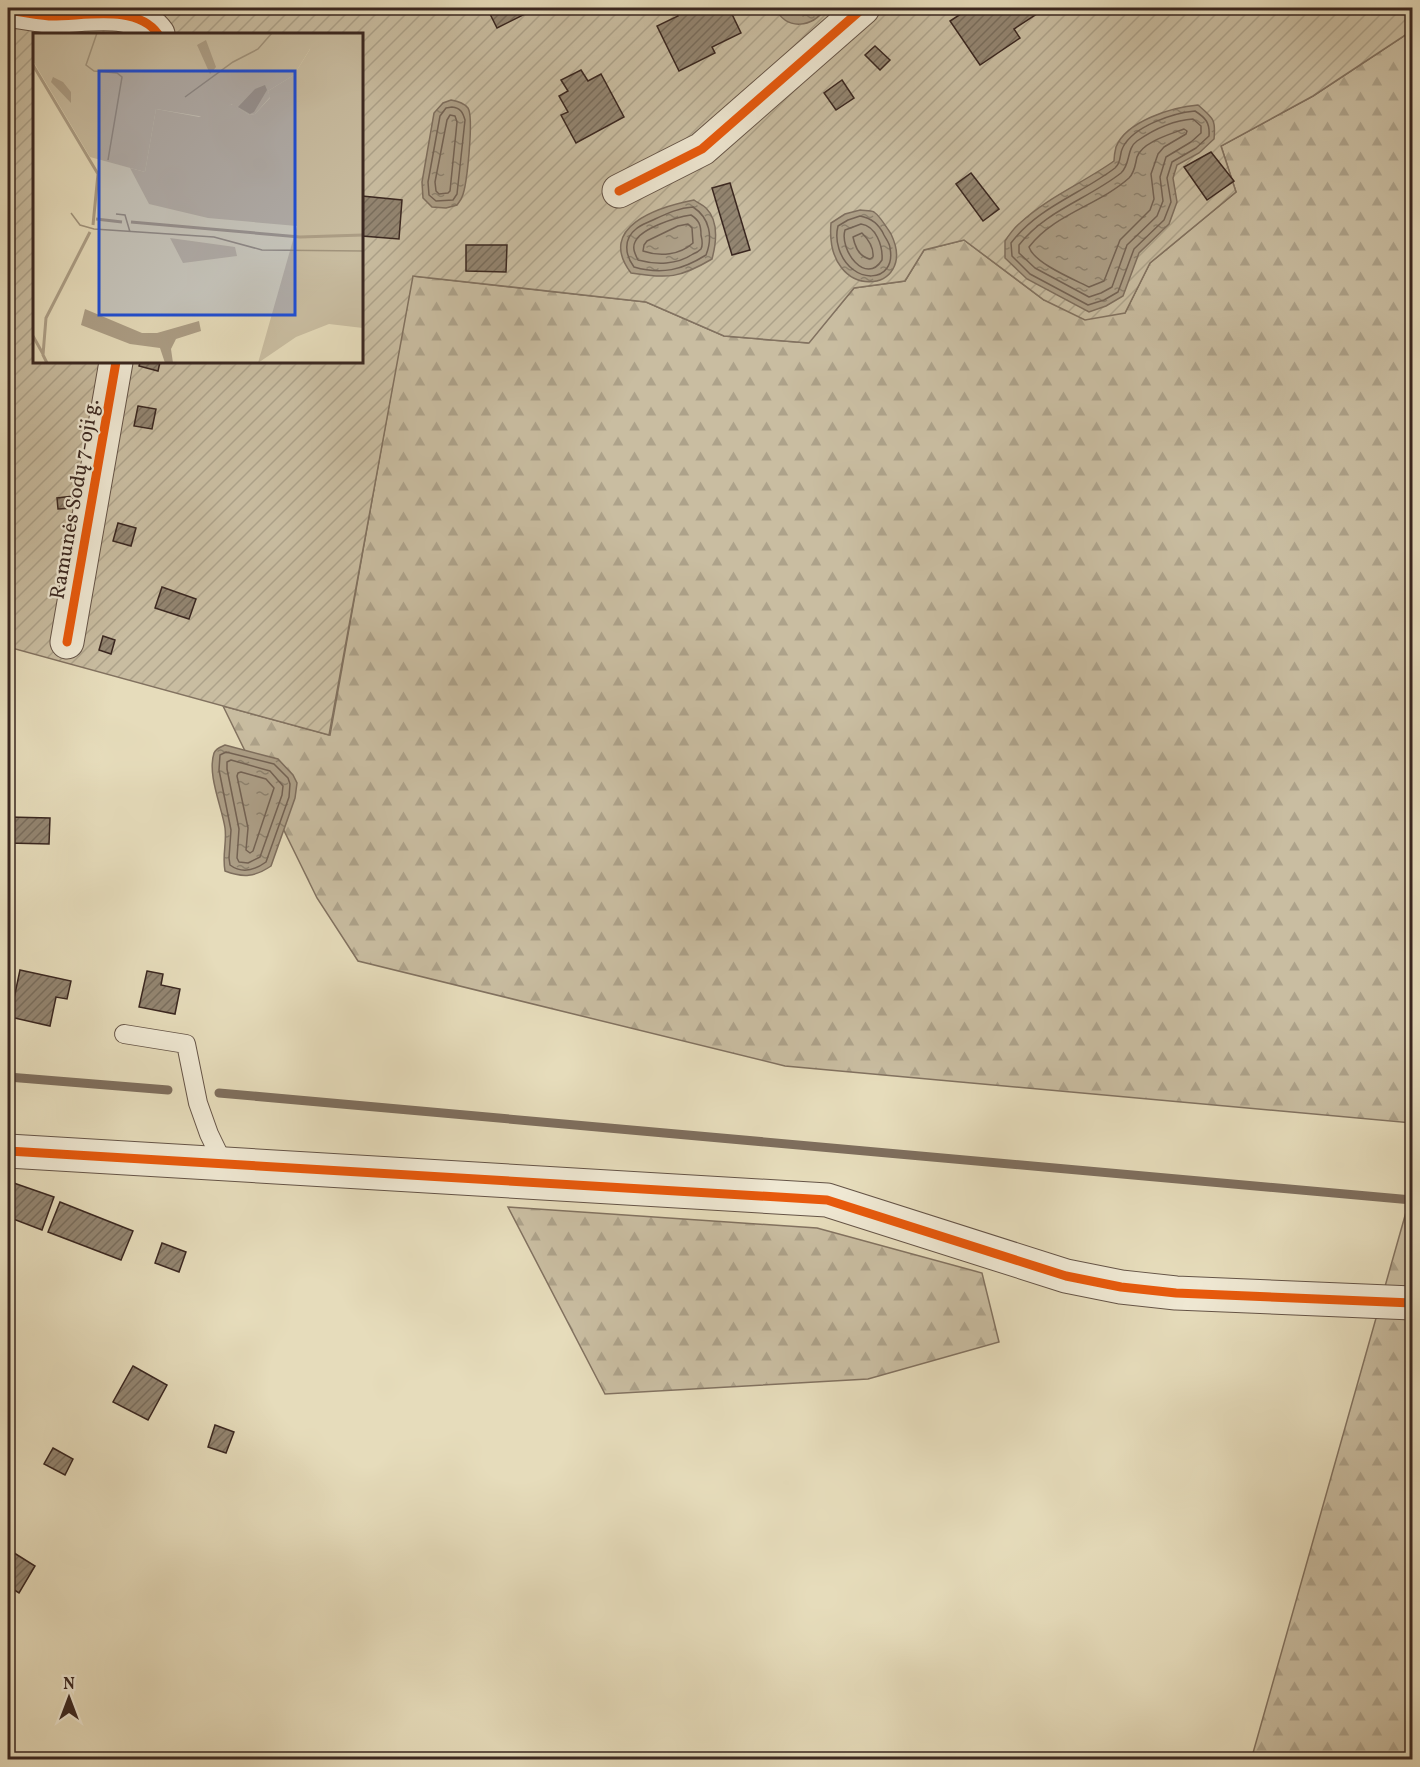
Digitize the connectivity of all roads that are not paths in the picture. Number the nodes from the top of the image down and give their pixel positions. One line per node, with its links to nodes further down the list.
1 (863, 8): 4 (street)
2 (8, 10): 3 (street)
3 (156, 31)
4 (619, 191)
5 (116, 363): 6 (street, Ramunės Sodų 7-oji g.)
6 (67, 642)
7 (124, 1034): 9 (lane)
8 (8, 1151): 9 (street)
9 (224, 1165): 10 (street)
10 (1413, 1303)

